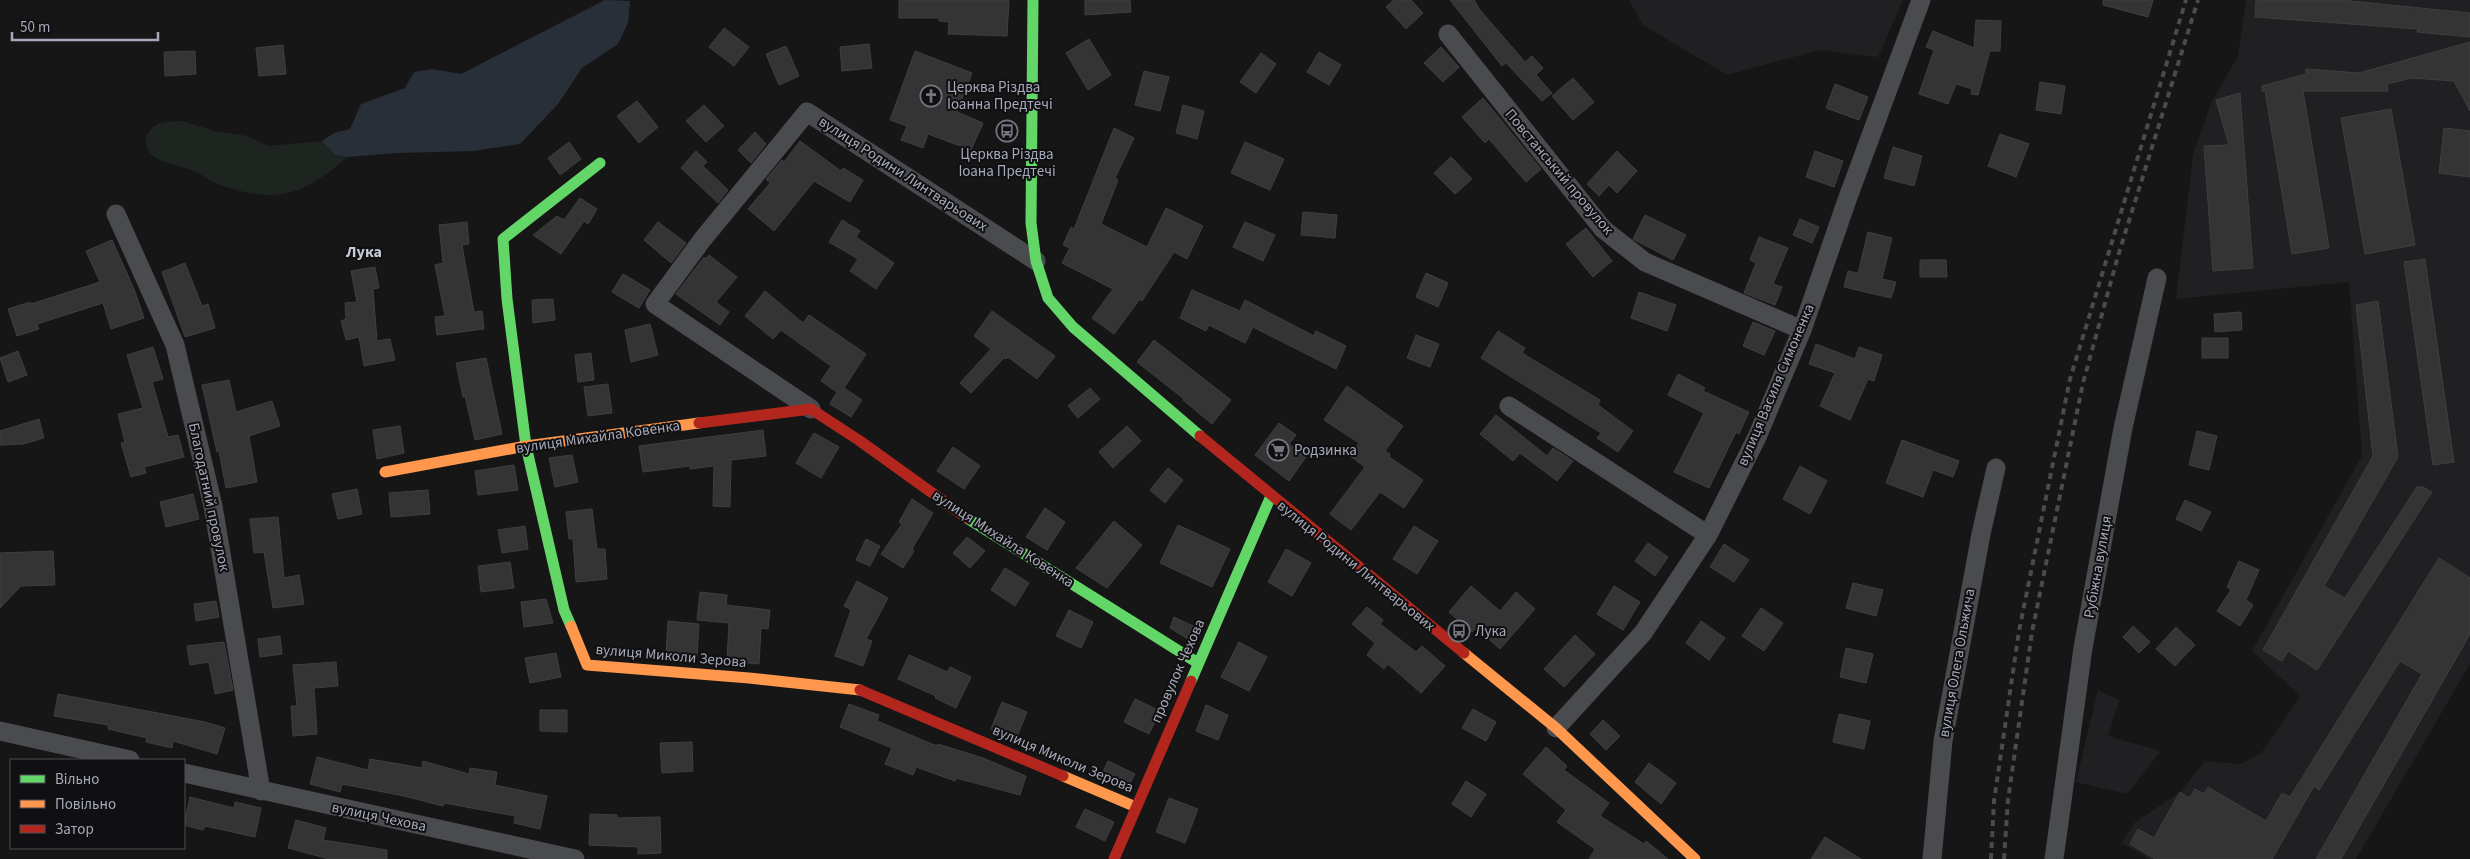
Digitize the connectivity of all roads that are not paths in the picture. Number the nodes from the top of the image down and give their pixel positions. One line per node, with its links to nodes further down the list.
1 (1033, 0): 7 (street, вулиця Родини Линтварьових)
2 (1921, 0): 9 (street, вулиця Василя Симоненка)
3 (1448, 34): 9 (street, Повстанський провулок)
4 (600, 163): 12 (street, вулиця Миколи Зерова)
5 (116, 214): 22 (street, Благодатний провулок)
6 (702, 240): 7 (street, вулиця Родини Линтварьових); 11 (street, вулиця Михайла Ковенка)
7 (1036, 261): 15 (street, вулиця Родини Линтварьових)
8 (2157, 278): 28 (street, Рубіжна вулиця)
9 (1802, 330): 16 (street, вулиця Василя Симоненка)
10 (1510, 406): 16 (street)
11 (811, 409): 12 (street, вулиця Михайла Ковенка); 17 (street, вулиця Михайла Ковенка)
12 (526, 446): 14 (street, вулиця Михайла Ковенка); 23 (street, вулиця Миколи Зерова)
13 (1996, 468): 27 (street, вулиця Олега Ольжича)
14 (385, 472)
15 (1271, 496): 17 (street, провулок Чехова); 18 (street, вулиця Родини Линтварьових)
16 (1708, 535): 18 (street, вулиця Василя Симоненка)
17 (1198, 663): 23 (street, провулок Чехова)
18 (1556, 728): 26 (street, вулиця Родини Линтварьових)
19 (0, 731): 20 (street)
20 (126, 759)
21 (185, 773): 22 (street, вулиця Чехова)
22 (261, 791): 24 (street, вулиця Чехова)
23 (1136, 807): 25 (street, провулок Чехова)
24 (575, 859)
25 (1114, 859)
26 (1695, 859)
27 (1932, 859)
28 (2054, 859)

